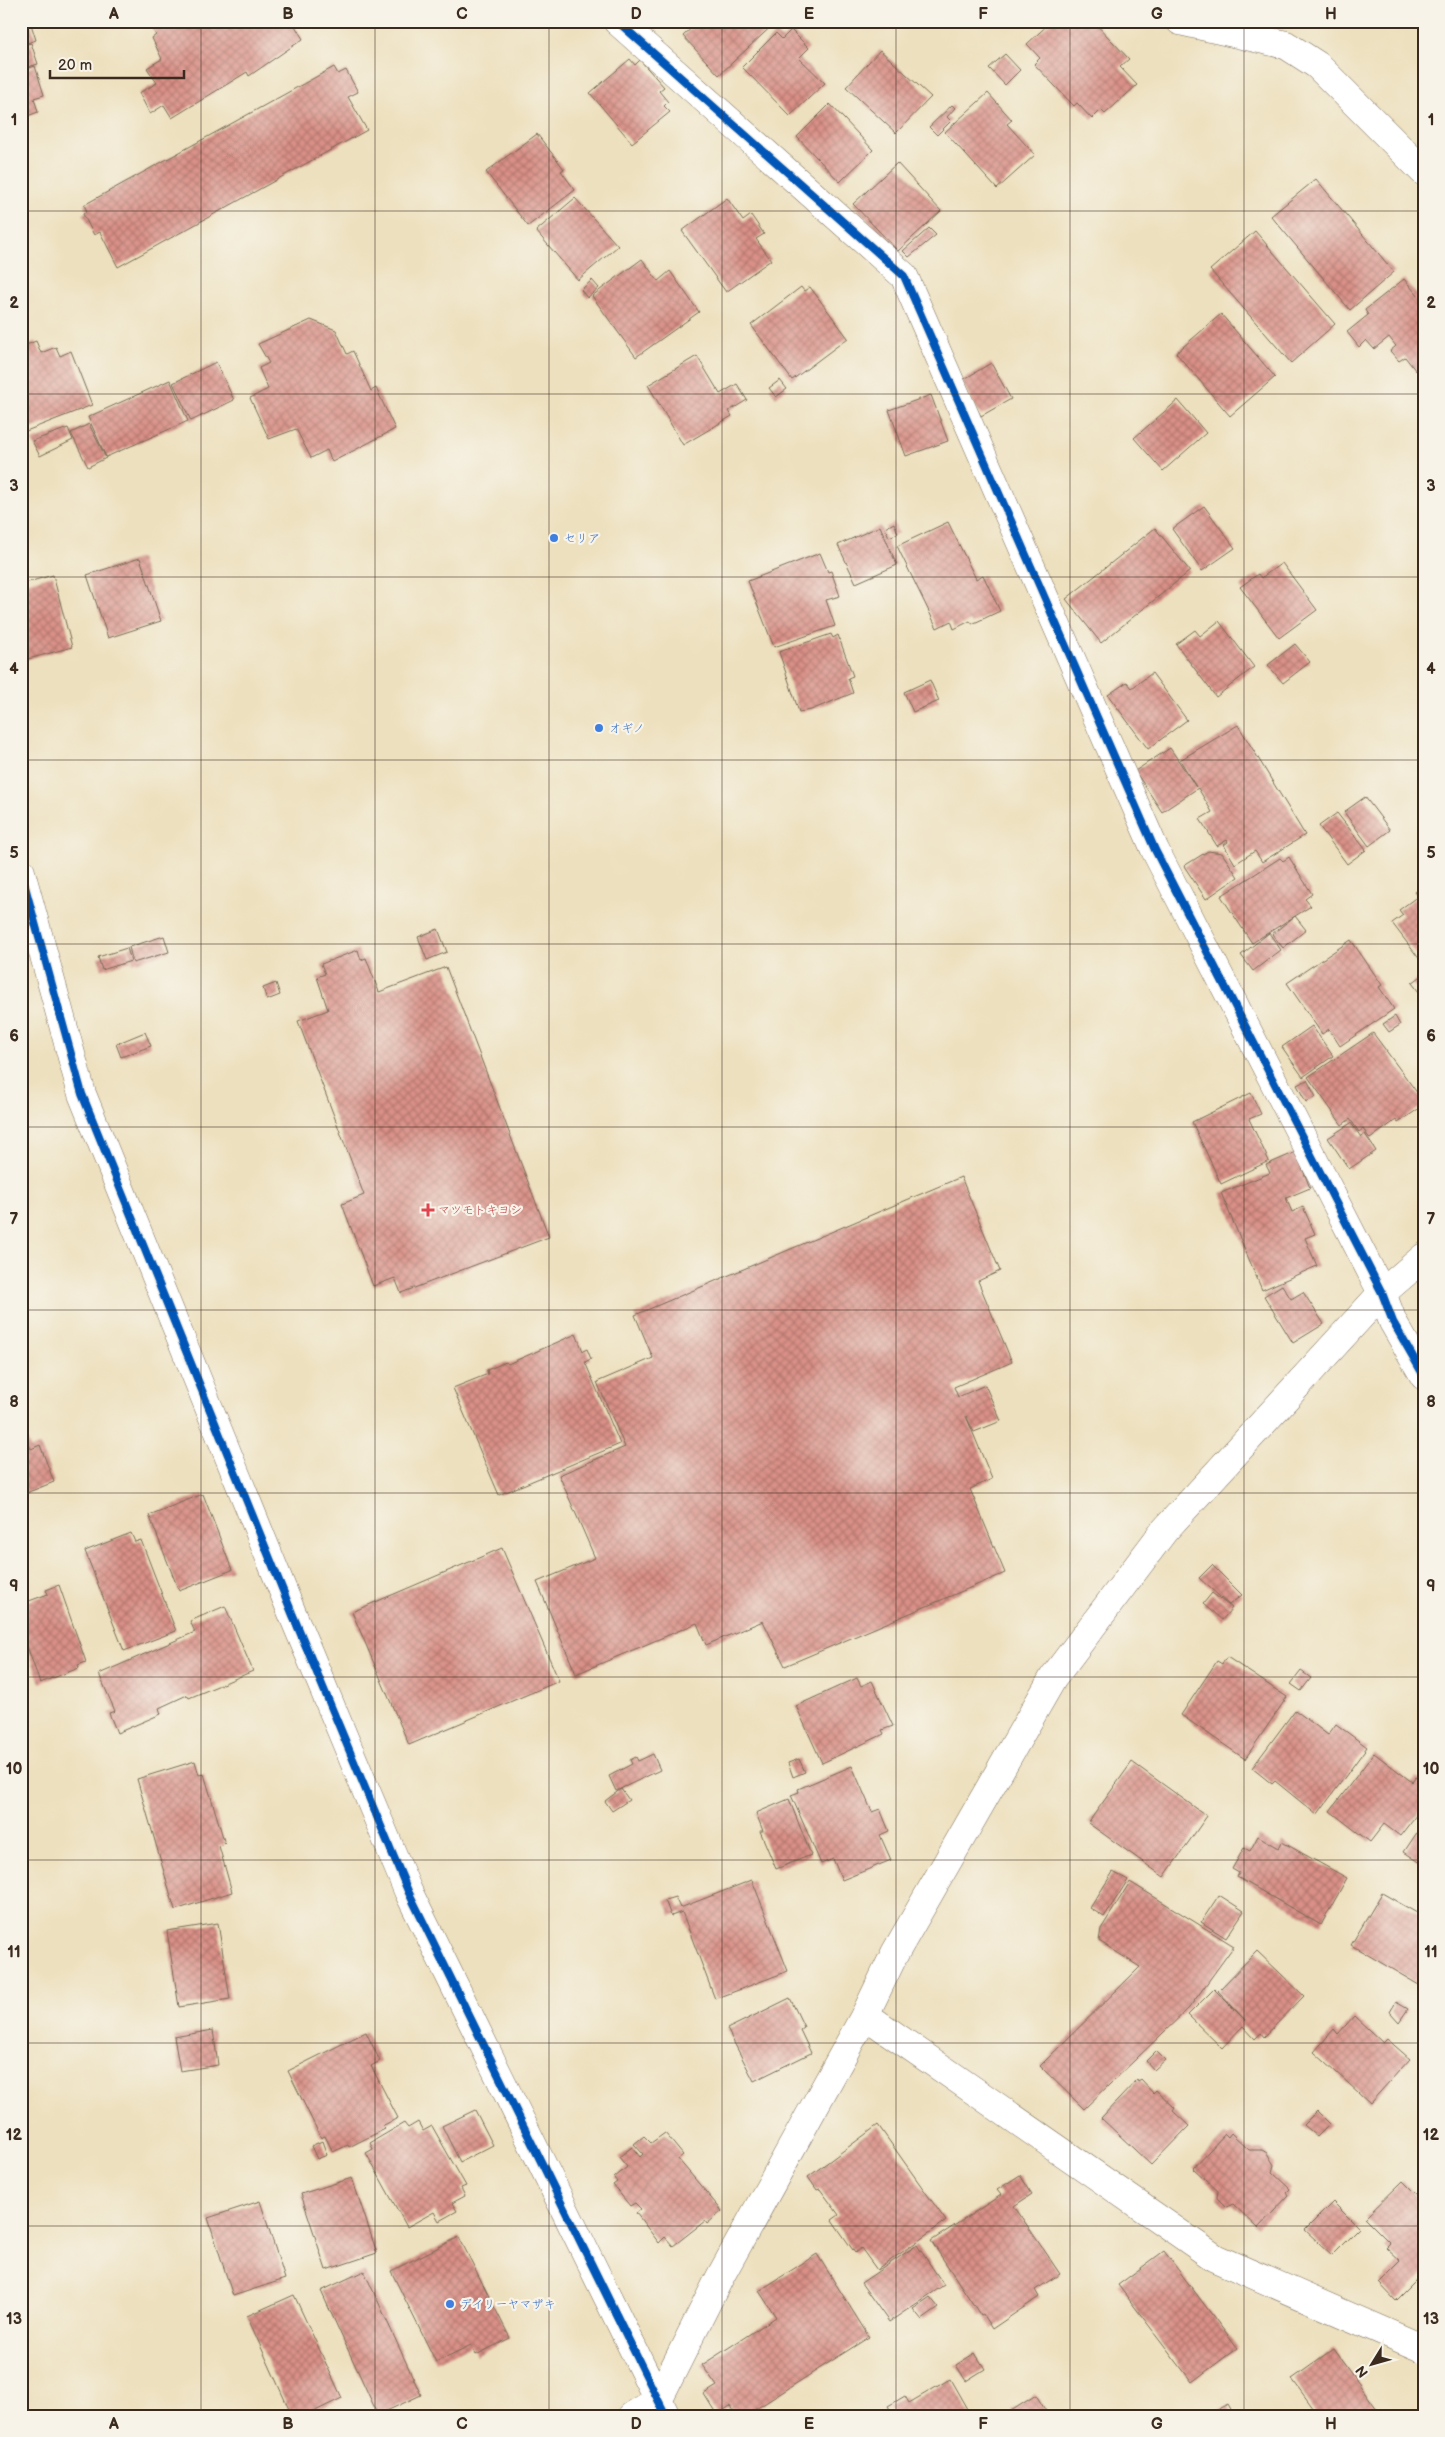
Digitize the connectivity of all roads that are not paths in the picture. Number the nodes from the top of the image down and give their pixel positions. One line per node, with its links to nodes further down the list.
1 (617, 21): 6 (street)
2 (1180, 21): 3 (street)
3 (1424, 172)
4 (21, 872): 10 (street)
5 (1424, 1257): 6 (street)
6 (1382, 1292): 7 (street); 8 (street)
7 (1424, 1376)
8 (866, 2015): 9 (street); 10 (street)
9 (1424, 2349)
10 (662, 2408): 11 (street)
11 (632, 2416)

